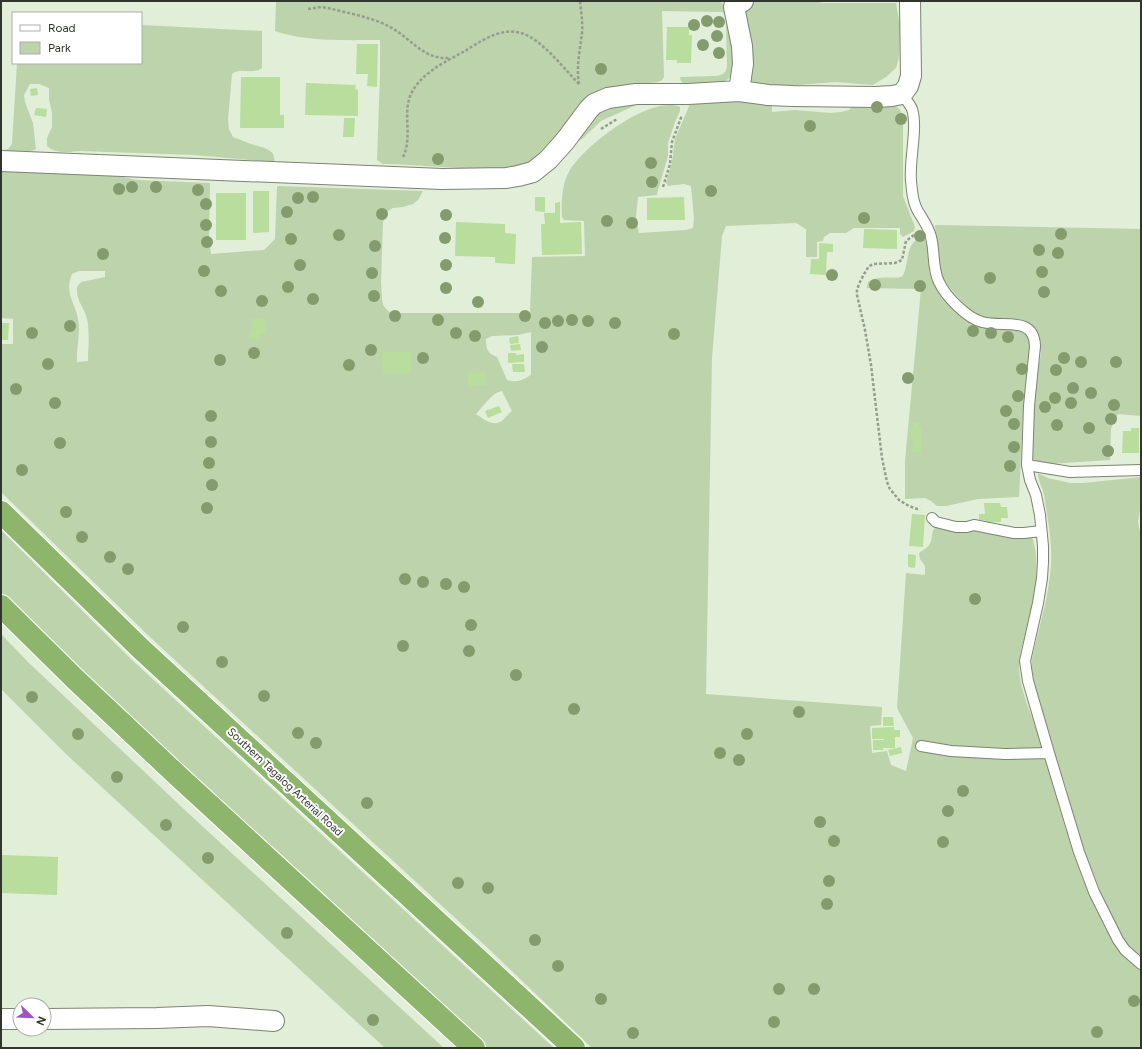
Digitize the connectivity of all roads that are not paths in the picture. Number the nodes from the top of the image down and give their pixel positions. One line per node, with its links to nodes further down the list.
1 (910, 1): 4 (street)
2 (734, 3): 3 (street)
3 (739, 90): 4 (street); 5 (street)
4 (902, 94): 6 (lane)
5 (1, 161)
6 (1027, 465): 7 (lane); 10 (lane)
7 (1141, 470)
8 (1, 512): 20 (highway, Southern Tagalog Arterial Road)
9 (932, 518): 10 (lane)
10 (1041, 531): 13 (lane)
11 (1, 606): 19 (highway)
12 (921, 746): 13 (lane)
13 (1048, 753): 14 (lane)
14 (1141, 964)
15 (12, 1019): 17 (street)
16 (52, 1019): 18 (street)
17 (1, 1020)
18 (274, 1020)
19 (474, 1048)
20 (574, 1048)

